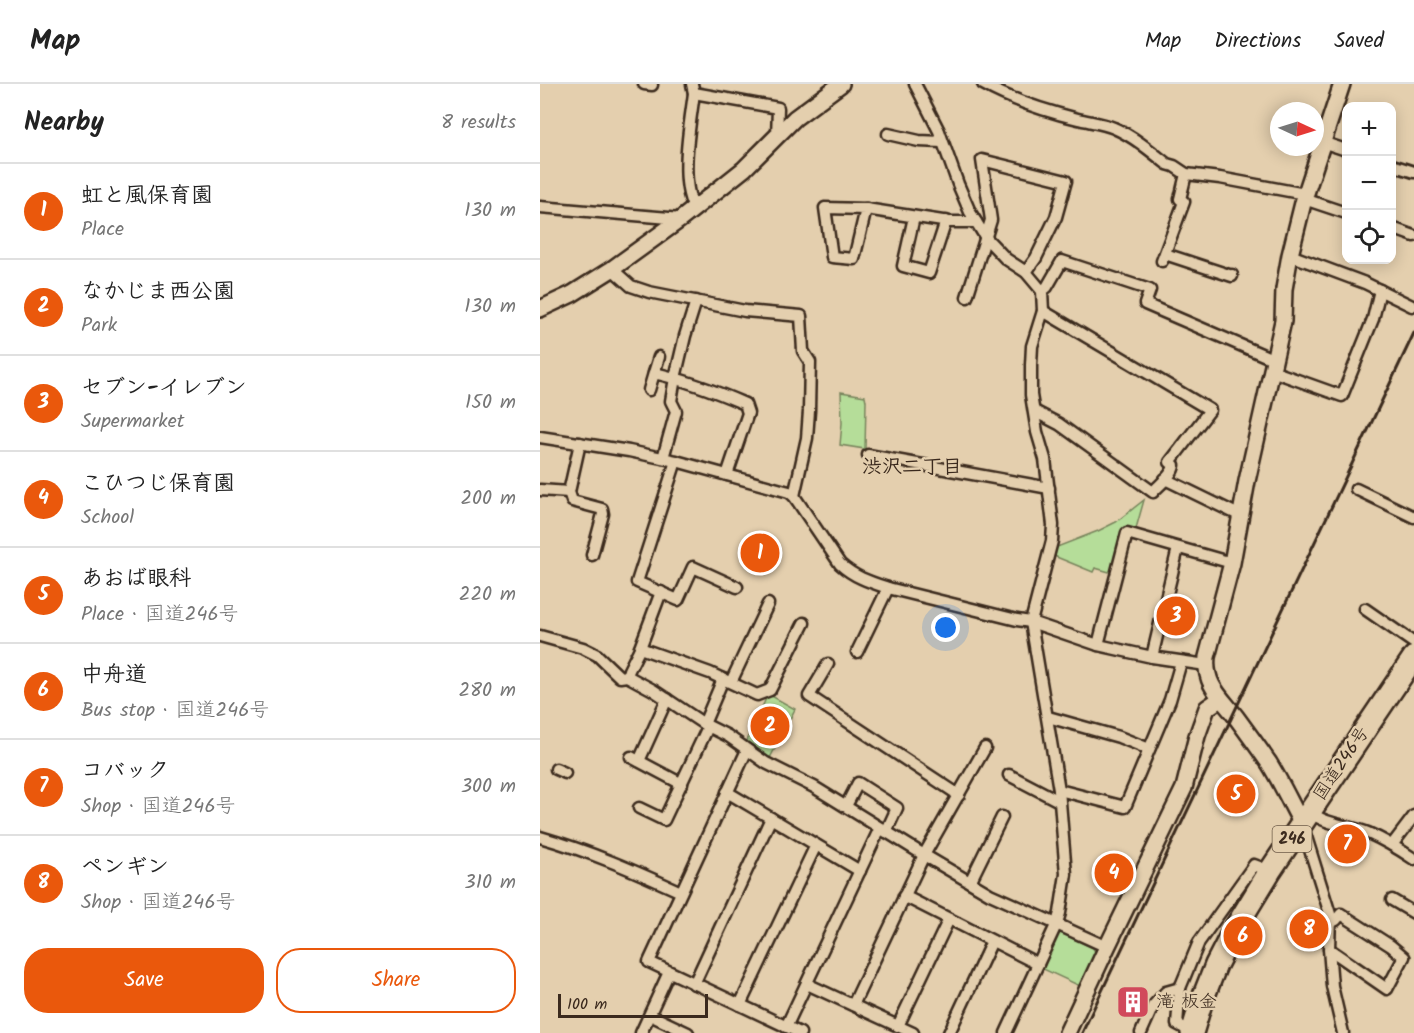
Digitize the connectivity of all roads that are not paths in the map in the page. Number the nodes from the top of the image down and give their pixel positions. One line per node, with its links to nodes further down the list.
1 (841, 84): 7 (street)
2 (915, 84): 9 (street)
3 (1342, 84): 8 (street)
4 (988, 85): 15 (street)
5 (693, 89): 7 (street); 18 (street)
6 (888, 134): 9 (street)
7 (777, 136): 18 (street)
8 (1324, 136)
9 (942, 142): 24 (street)
10 (1324, 143): 11 (street)
11 (1342, 148)
12 (1318, 156): 16 (street)
13 (1396, 166): 14 (street)
14 (1414, 172)
15 (1186, 174): 16 (street); 31 (street)
16 (1305, 197): 20 (street); 28 (street)
17 (540, 207): 22 (street)
18 (694, 208): 22 (street)
19 (866, 209): 19 (street); 21 (street)
20 (1342, 211)
21 (914, 217): 23 (street); 23 (street)
22 (681, 219): 29 (street)
23 (946, 221): 24 (street)
24 (976, 222): 27 (street)
25 (1396, 229): 26 (street)
26 (1414, 236)
27 (986, 238): 30 (street); 30 (street); 34 (street)
28 (1290, 255): 32 (street); 40 (street)
29 (612, 269): 35 (street); 37 (street)
30 (1026, 272): 33 (street)
31 (1232, 275)
32 (1380, 290): 36 (street); 40 (street)
33 (1042, 291): 38 (street); 40 (street)
34 (968, 297)
35 (696, 301): 42 (street); 56 (street)
36 (1412, 306)
37 (540, 309)
38 (1043, 311): 44 (street); 51 (street)
39 (659, 357): 41 (street)
40 (1274, 366): 57 (street)
41 (654, 373): 42 (street); 43 (street)
42 (675, 378): 48 (street); 50 (street)
43 (649, 390)
44 (1034, 411): 51 (street); 52 (street)
45 (540, 437): 46 (street)
46 (580, 443): 48 (street); 55 (street)
47 (868, 454): 52 (street)
48 (663, 458): 49 (street)
49 (676, 461): 50 (street); 64 (street)
50 (727, 475): 56 (street)
51 (1166, 479): 57 (street)
52 (1049, 488): 67 (street)
53 (1356, 489): 58 (street)
54 (540, 490): 55 (street)
55 (569, 492): 60 (street)
56 (794, 496): 63 (street)
57 (1241, 516): 61 (street)
58 (1414, 517)
59 (1178, 548): 61 (street); 71 (street); 74 (street)
60 (592, 555)
61 (1232, 563): 78 (street)
62 (737, 587): 64 (street)
63 (888, 588): 67 (street); 73 (street)
64 (662, 592): 72 (street)
65 (768, 604): 80 (street)
66 (1365, 609): 70 (street)
67 (1031, 622): 71 (street); 83 (street)
68 (804, 623): 80 (street)
69 (540, 636): 79 (street)
70 (1414, 644)
71 (1098, 645): 74 (street)
72 (640, 648): 79 (street); 80 (street)
73 (857, 652)
74 (1152, 657): 76 (street)
75 (1414, 657): 98 (highway, 国道246号 / 246)
76 (1181, 662): 78 (street); 86 (street)
77 (828, 664): 91 (street)
78 (1206, 665): 82 (street)
79 (627, 676): 81 (street)
80 (727, 681): 84 (street)
81 (667, 699): 84 (street); 89 (street)
82 (1220, 699): 98 (street); 116 (street)
83 (1048, 717): 86 (street); 92 (street)
84 (706, 725): 87 (street); 89 (street)
85 (985, 748): 91 (street)
86 (1149, 749): 92 (street)
87 (747, 750): 90 (street); 93 (street)
88 (1009, 775): 92 (street)
89 (682, 784): 94 (street)
90 (727, 792): 97 (street); 108 (street)
91 (959, 795): 103 (street)
92 (1059, 796): 113 (street)
93 (846, 806): 99 (street); 99 (street)
94 (639, 807)
95 (1414, 816): 102 (street)
96 (1002, 817): 107 (street)
97 (771, 818): 101 (street); 120 (street)
98 (1306, 818): 102 (street); 106 (highway, 国道246号 / 246); 114 (street)
99 (883, 830): 103 (street); 105 (street)
100 (540, 837): 108 (street)
101 (816, 845): 105 (street); 123 (street)
102 (1392, 845): 104 (street)
103 (924, 855): 107 (street); 109 (street)
104 (1414, 859)
105 (860, 871): 121 (street)
106 (1270, 871): 122 (street); 136 (highway, 国道246号 / 246)
107 (970, 882): 113 (street)
108 (681, 892): 119 (street)
109 (904, 896): 112 (street); 124 (street)
110 (1392, 900): 111 (street)
111 (1413, 917)
112 (949, 919): 115 (street); 126 (street)
113 (1057, 923): 116 (street); 118 (street)
114 (1330, 923): 117 (street); 117 (street)
115 (992, 941): 118 (street); 132 (street)
116 (1107, 946): 134 (street)
117 (1329, 949): 137 (street)
118 (1038, 964): 133 (street)
119 (669, 972): 120 (street); 125 (street)
120 (694, 984): 123 (street)
121 (807, 984): 124 (street); 127 (street)
122 (1180, 988): 135 (street); 136 (street)
123 (740, 1005): 127 (street)
124 (853, 1005): 126 (street)
125 (650, 1015): 128 (street); 129 (street)
126 (898, 1026): 131 (street)
127 (786, 1027): 130 (street)
128 (641, 1033)
129 (688, 1033)
130 (800, 1033)
131 (913, 1033)
132 (949, 1033)
133 (1006, 1033)
134 (1067, 1033)
135 (1140, 1033)
136 (1192, 1033)
137 (1343, 1033)

